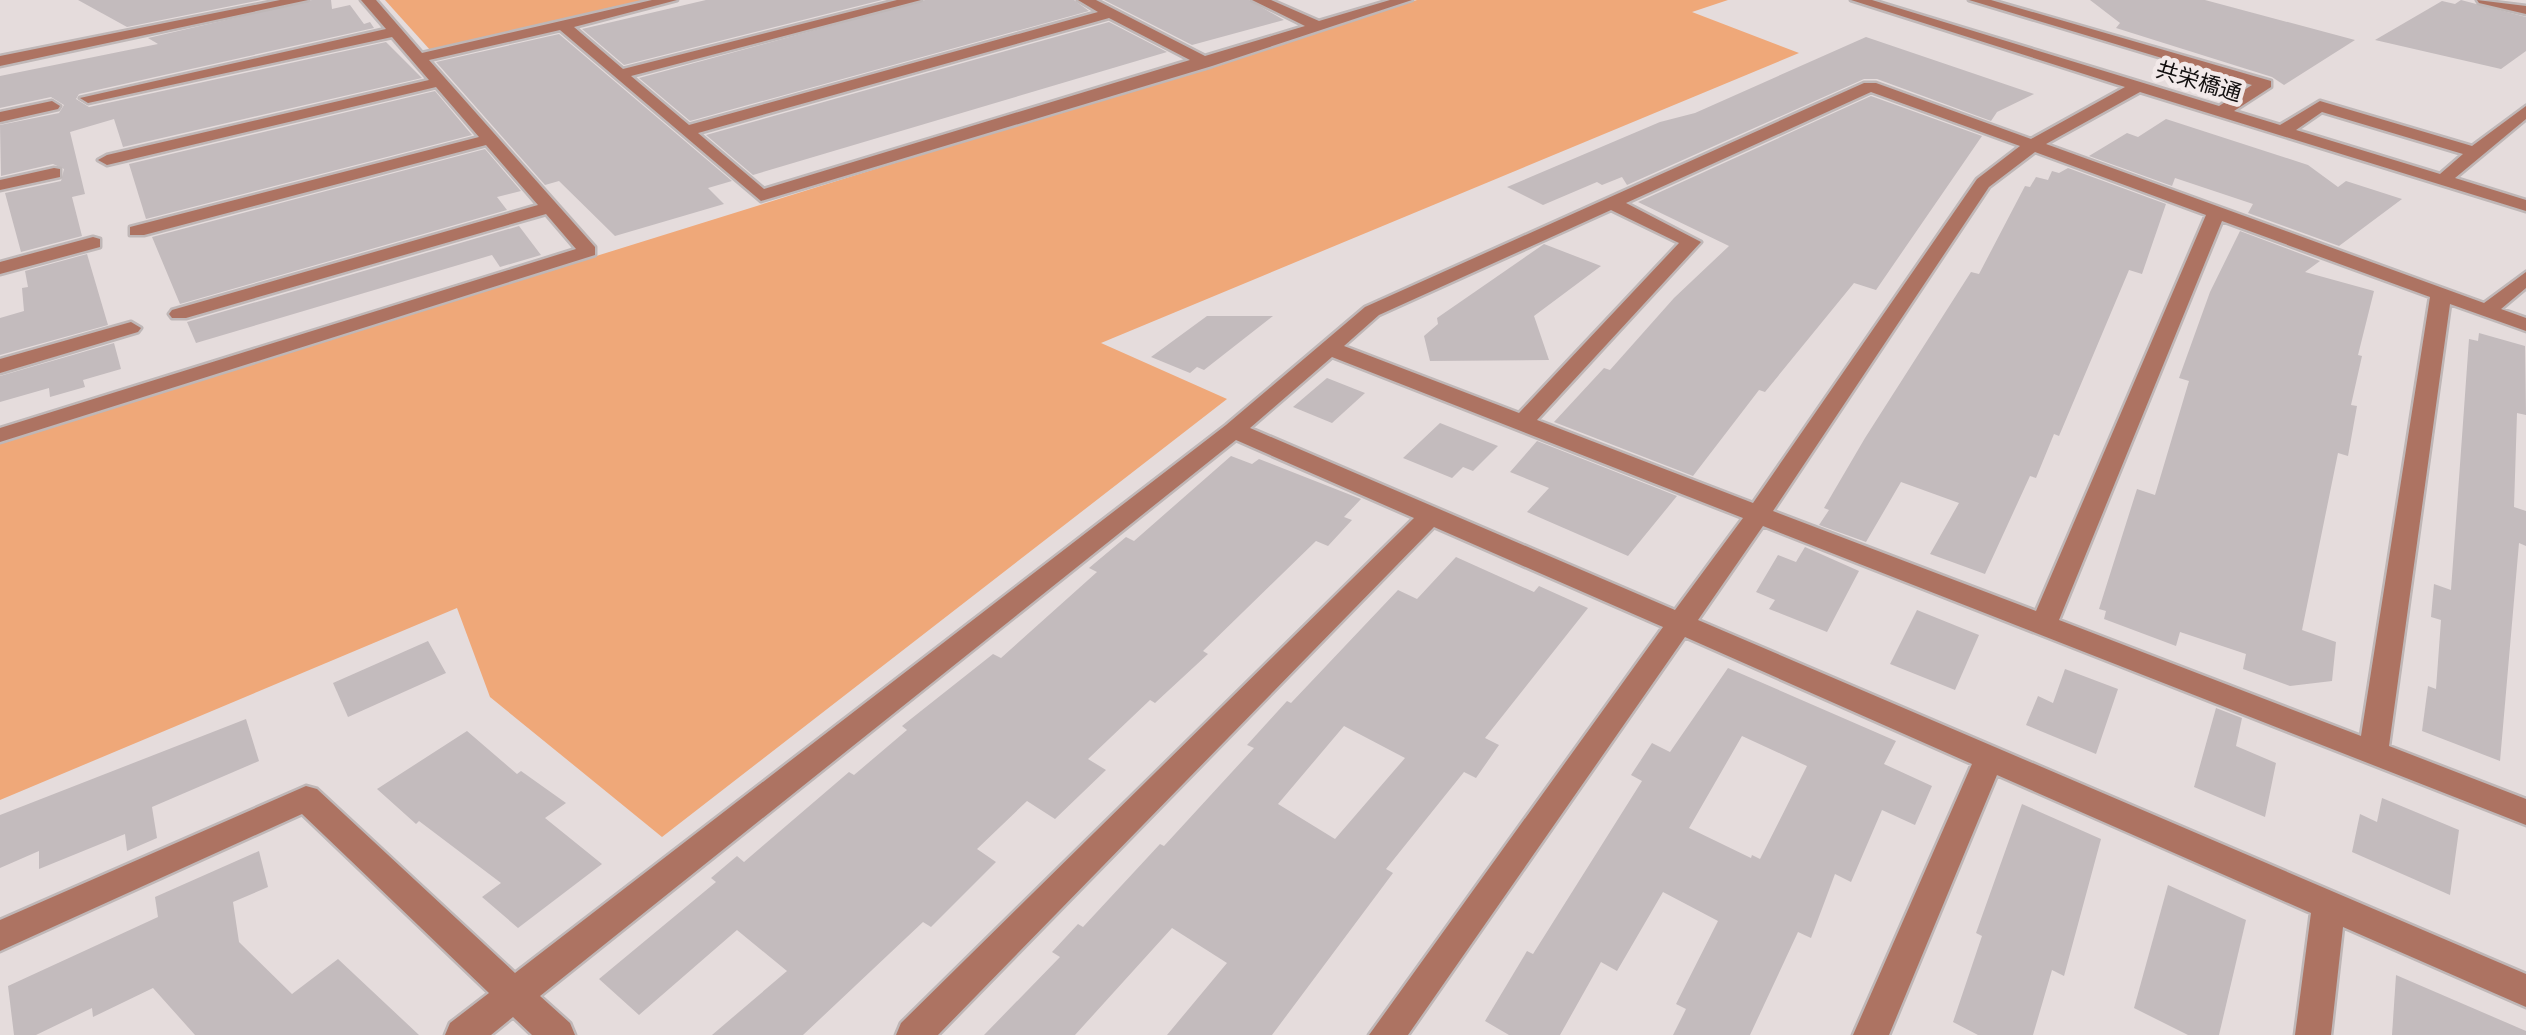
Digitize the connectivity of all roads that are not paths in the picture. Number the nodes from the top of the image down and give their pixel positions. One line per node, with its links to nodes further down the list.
1 (301, 0): 18 (street)
2 (368, 0): 16 (street)
3 (670, 0): 14 (street)
4 (914, 0): 20 (street)
5 (1085, 0): 12 (street)
6 (1259, 0): 15 (street)
7 (1405, 0): 15 (street)
8 (1858, 0): 13 (street, 共栄橋通)
9 (2484, 0): 11 (street)
10 (1977, 6): 13 (street); 25 (street)
11 (2526, 10)
12 (1112, 13): 19 (street); 29 (street)
13 (1938, 24): 22 (street, 共栄橋通)
14 (564, 25): 17 (street); 20 (street)
15 (1320, 27): 19 (street)
16 (394, 32): 17 (street); 23 (street)
17 (419, 58): 21 (street)
18 (0, 61)
19 (1207, 63): 29 (street)
20 (620, 74): 29 (street)
21 (439, 82): 30 (street); 33 (street)
22 (2139, 86): 25 (street, 共栄橋通); 31 (street)
23 (88, 98)
24 (52, 106): 27 (street)
25 (2222, 111): 28 (street, 共栄橋通)
26 (2526, 111): 32 (street)
27 (0, 117)
28 (2284, 130): 32 (street); 35 (street, 共栄橋通)
29 (685, 131)
30 (491, 140): 39 (street); 41 (street)
31 (2034, 144): 37 (street); 40 (street); 56 (street)
32 (2475, 152): 35 (street)
33 (107, 160)
34 (54, 172): 36 (street)
35 (2442, 180): 38 (street, 共栄橋通)
36 (0, 185)
37 (1610, 204): 50 (street); 52 (street)
38 (2526, 206)
39 (550, 207): 47 (street); 54 (street)
40 (2217, 211): 45 (street); 58 (street)
41 (138, 232)
42 (93, 243): 43 (street)
43 (0, 268)
44 (2526, 278): 46 (street)
45 (2441, 293): 46 (street); 59 (street)
46 (2488, 310): 48 (street)
47 (179, 314)
48 (2526, 324)
49 (131, 328): 51 (street)
50 (1329, 348): 52 (street); 53 (street)
51 (0, 366)
52 (1523, 422): 56 (street)
53 (1234, 430): 55 (street); 65 (street)
54 (0, 434)
55 (1432, 514): 57 (street); 68 (street)
56 (1758, 515): 57 (street); 58 (street)
57 (1680, 621): 60 (street); 69 (street)
58 (2044, 624): 59 (street)
59 (2373, 754): 61 (street)
60 (1990, 756): 62 (street); 70 (street)
61 (2526, 812)
62 (2328, 907): 64 (street); 71 (street)
63 (0, 936): 65 (street)
64 (2526, 991)
65 (514, 994): 66 (street); 67 (street)
66 (463, 1035)
67 (557, 1035)
68 (914, 1035)
69 (1387, 1035)
70 (1872, 1035)
71 (2313, 1035)

